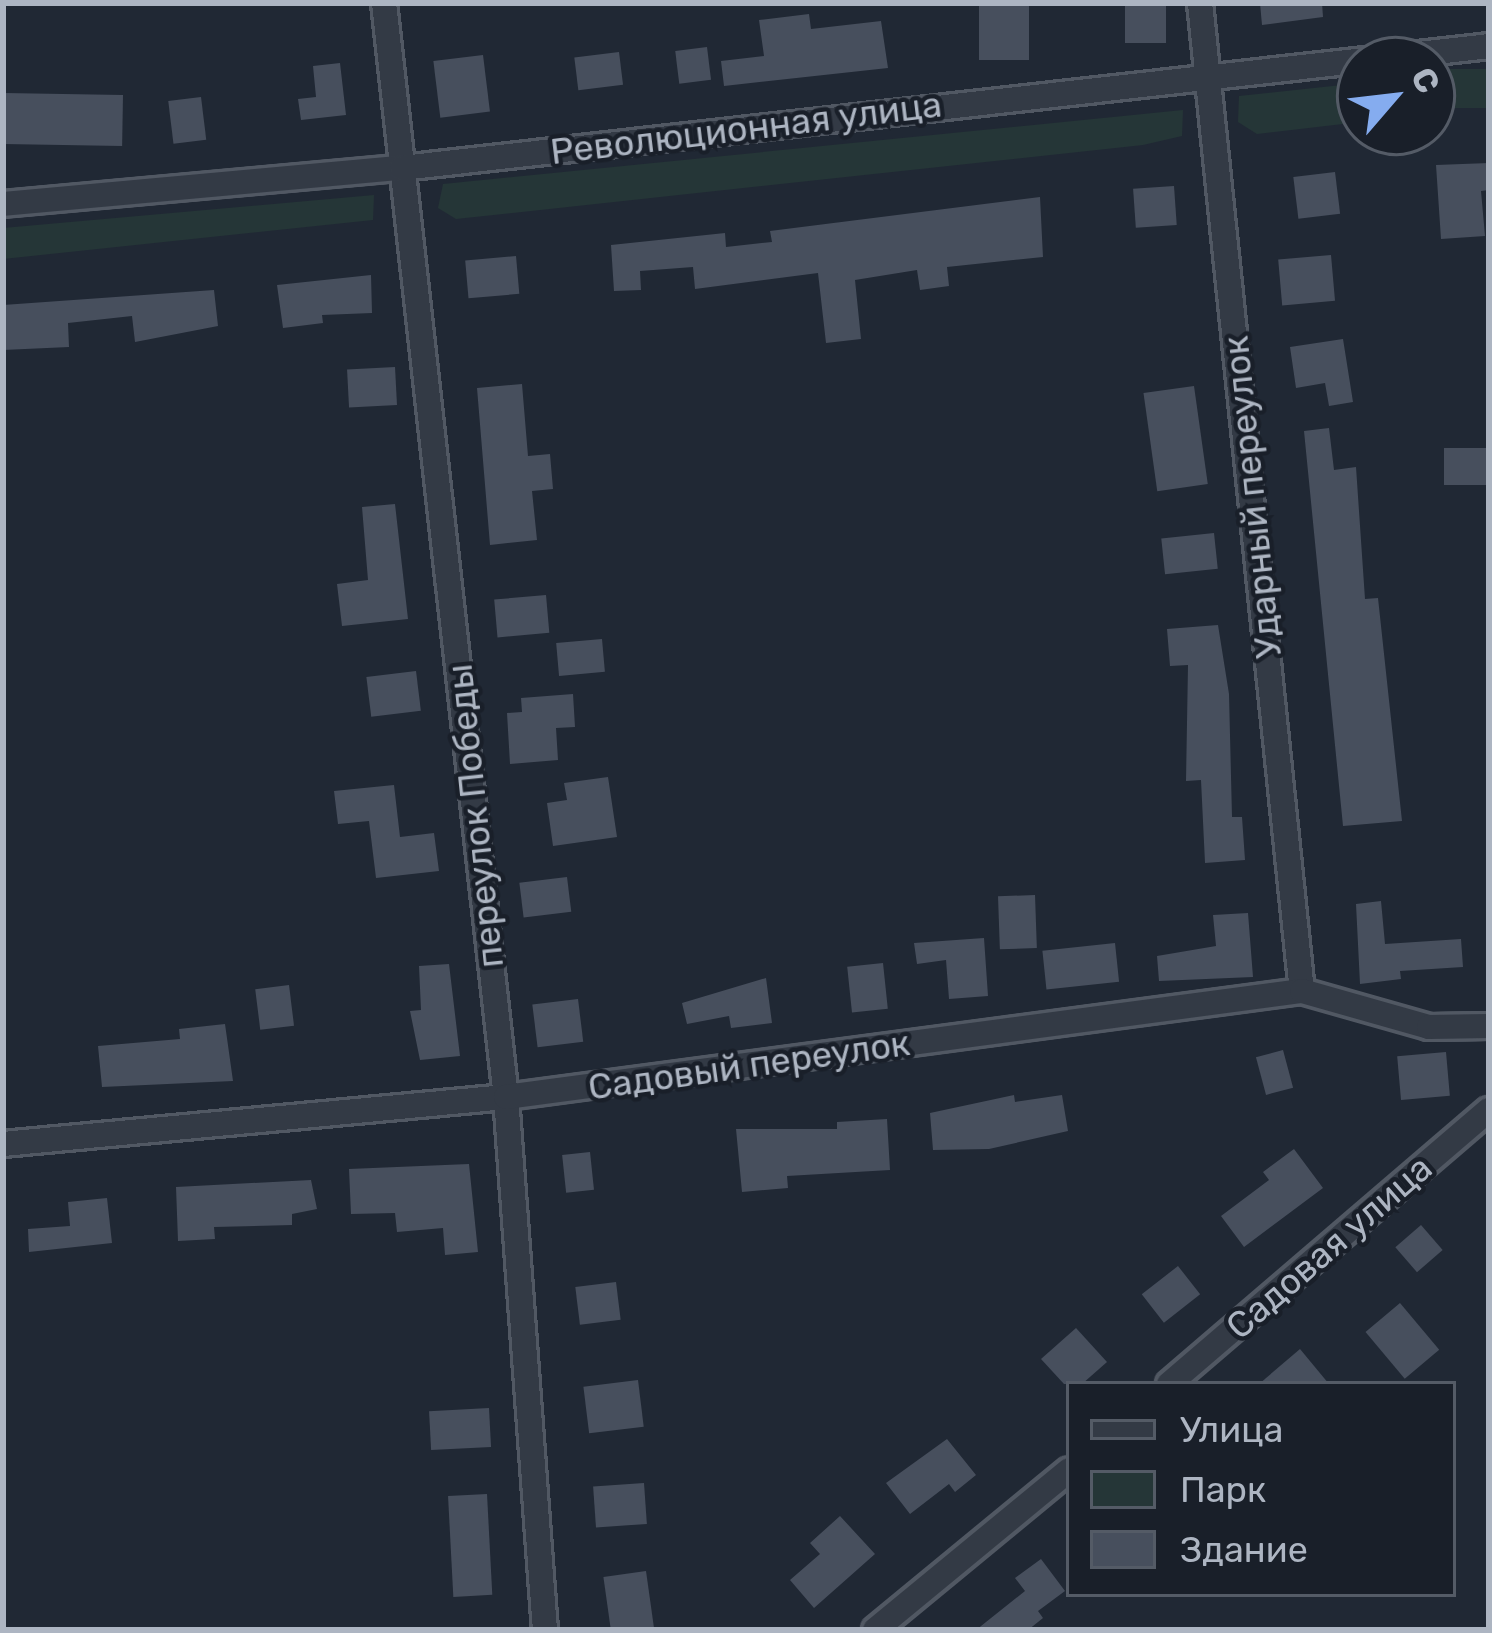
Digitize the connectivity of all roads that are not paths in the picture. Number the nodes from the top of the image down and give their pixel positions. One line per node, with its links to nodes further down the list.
1 (384, 3): 5 (street, переулок Победы)
2 (1200, 3): 4 (street, Ударный переулок)
3 (1489, 46): 4 (street, Революционная улица)
4 (1209, 74): 5 (street, Революционная улица); 7 (street, Ударный переулок)
5 (402, 168): 6 (street, Революционная улица); 9 (street, переулок Победы)
6 (3, 204)
7 (1302, 991): 8 (street, Садовый переулок); 9 (street, Садовый переулок)
8 (1489, 1026)
9 (506, 1097): 11 (street, Садовый переулок); 14 (street, переулок Победы)
10 (1489, 1110): 12 (street, Садовая улица)
11 (3, 1144)
12 (1173, 1381)
13 (1066, 1472): 15 (street)
14 (544, 1630)
15 (875, 1630)

